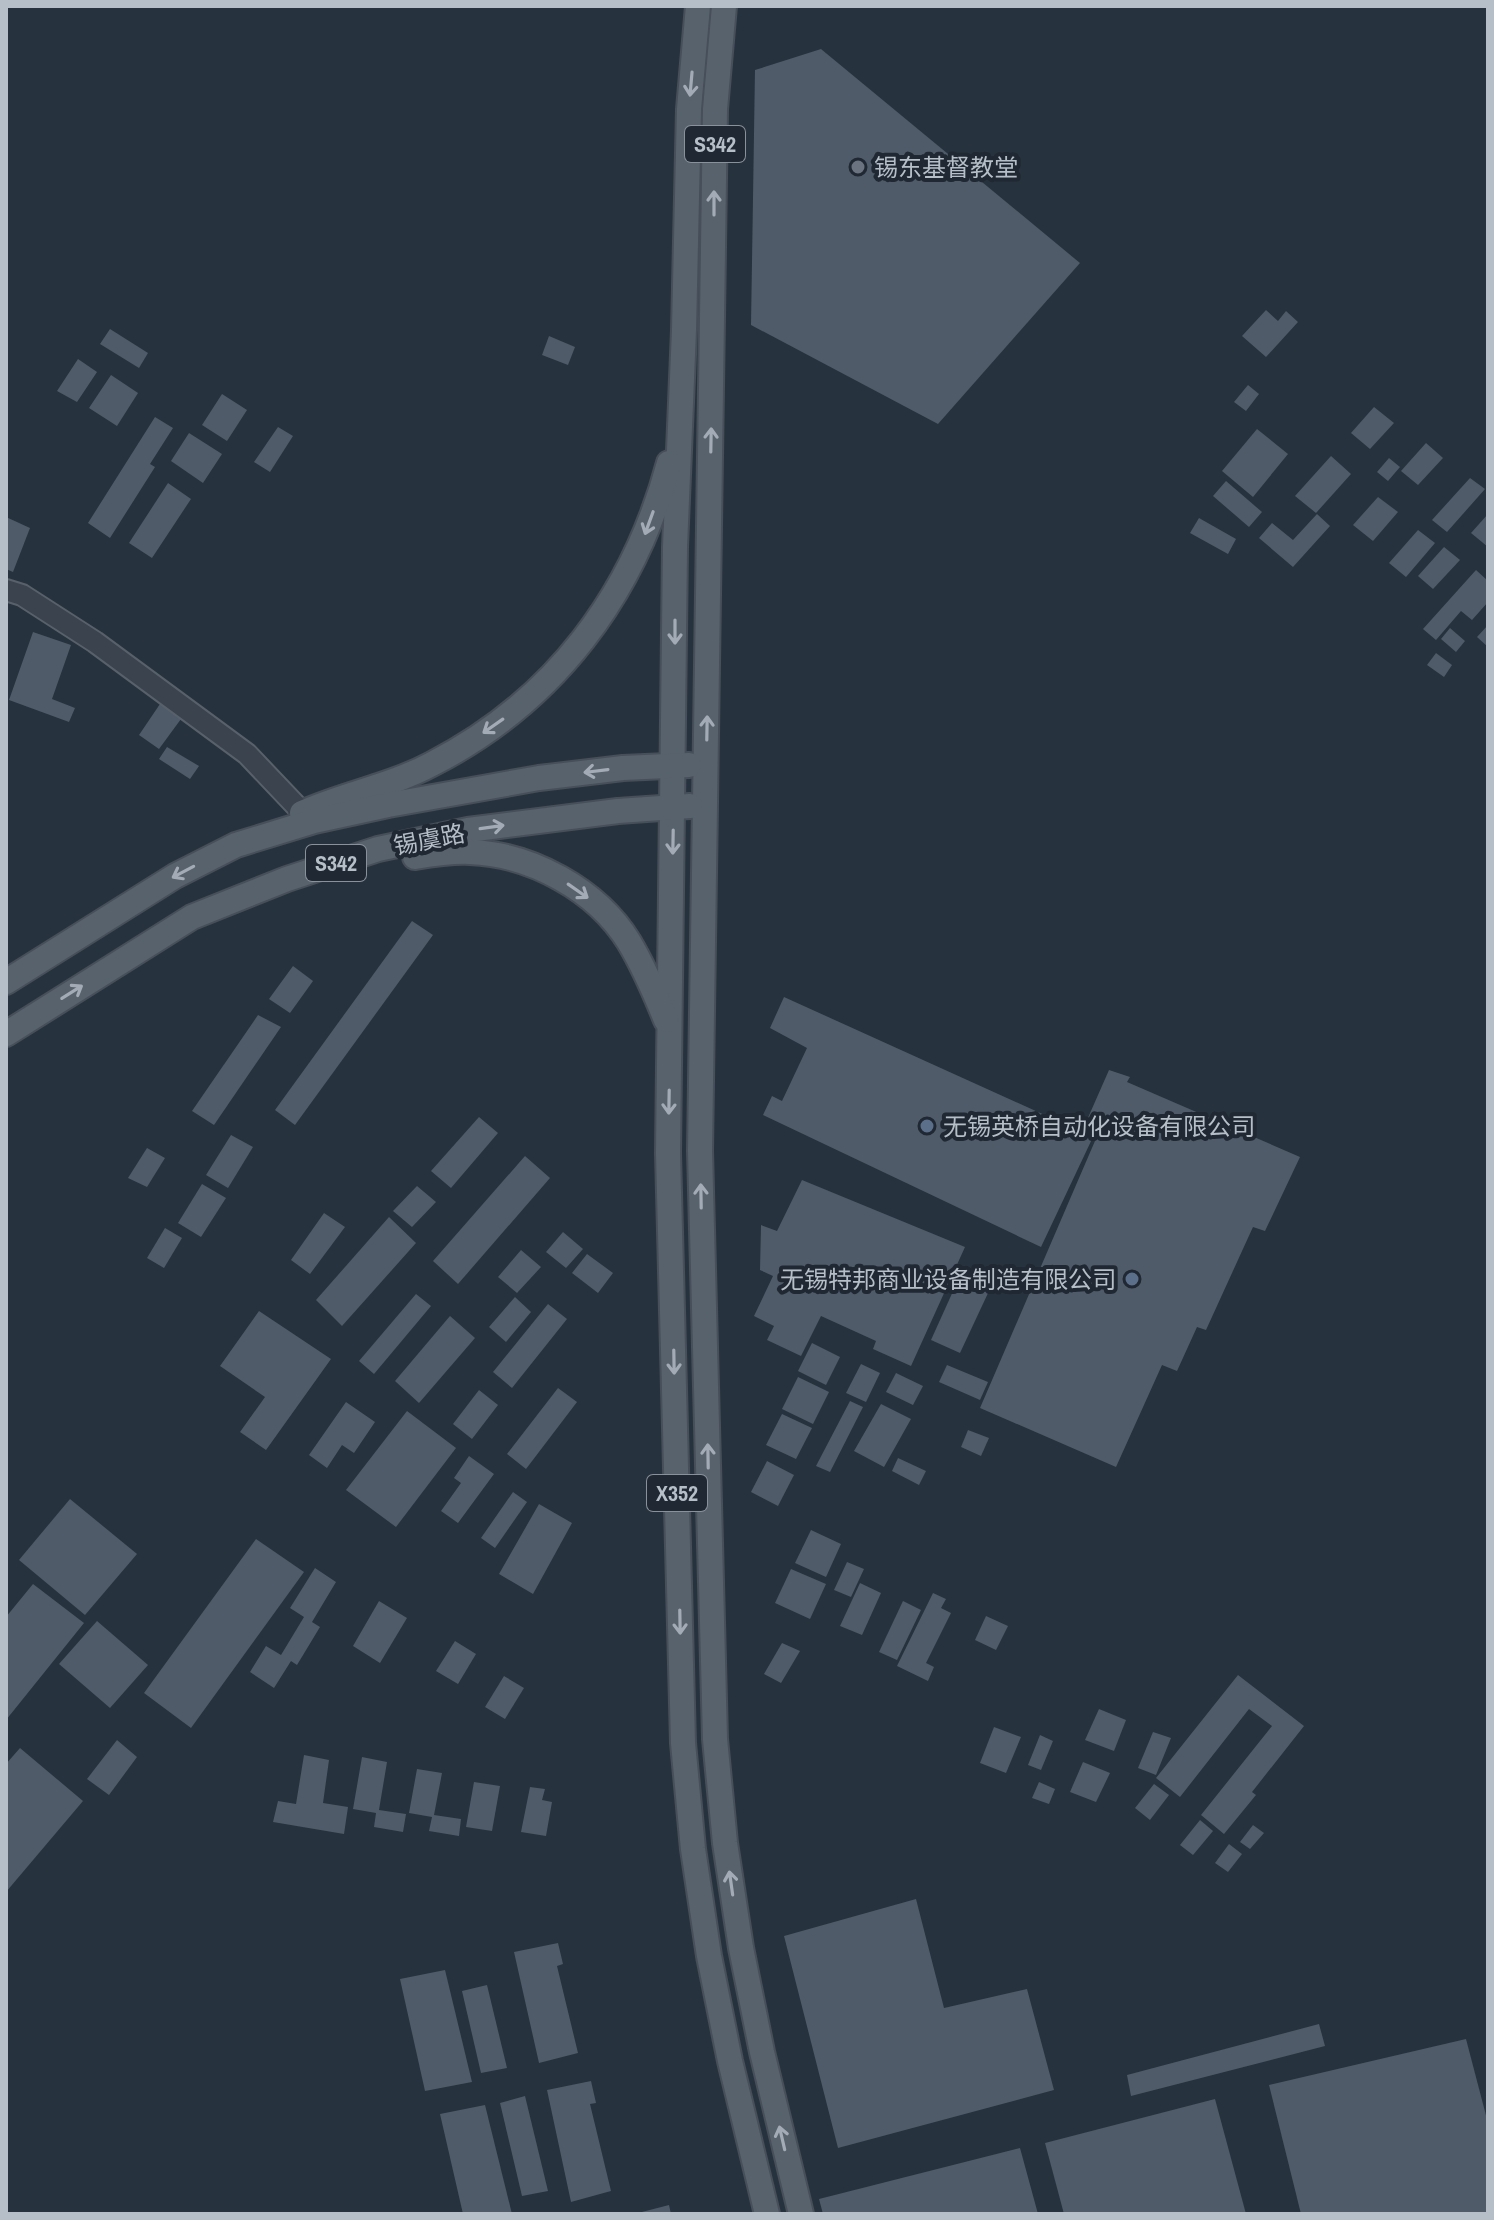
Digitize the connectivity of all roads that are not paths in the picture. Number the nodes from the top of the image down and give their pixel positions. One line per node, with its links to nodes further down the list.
1 (698, 6): 3 (main road, S342, one-way to 3)
2 (724, 6): 6 (main road, S342, one-way to 2)
3 (680, 422): 5 (main road, S342, one-way to 5); 9 (main road, one-way to 9)
4 (6, 590): 9 (street)
5 (674, 764): 6 (main road, 锡虞路); 7 (main road, X352); 10 (main road, 锡虞路 / S342, one-way to 10)
6 (706, 765): 8 (main road, S342)
7 (674, 806): 8 (main road, 锡虞路 / S342); 11 (main road, 锡虞路 / S342, one-way to 7); 13 (main road, X352, one-way to 13)
8 (704, 806): 16 (main road, X352, one-way to 8)
9 (303, 813): 10 (main road)
10 (236, 845): 12 (main road, 锡虞路 / S342, one-way to 12)
11 (287, 879): 13 (main road, one-way to 13); 14 (main road, 锡虞路 / S342, one-way to 11)
12 (6, 982)
13 (670, 1029): 15 (main road, X352, one-way to 15)
14 (6, 1034)
15 (767, 2214)
16 (801, 2214)

